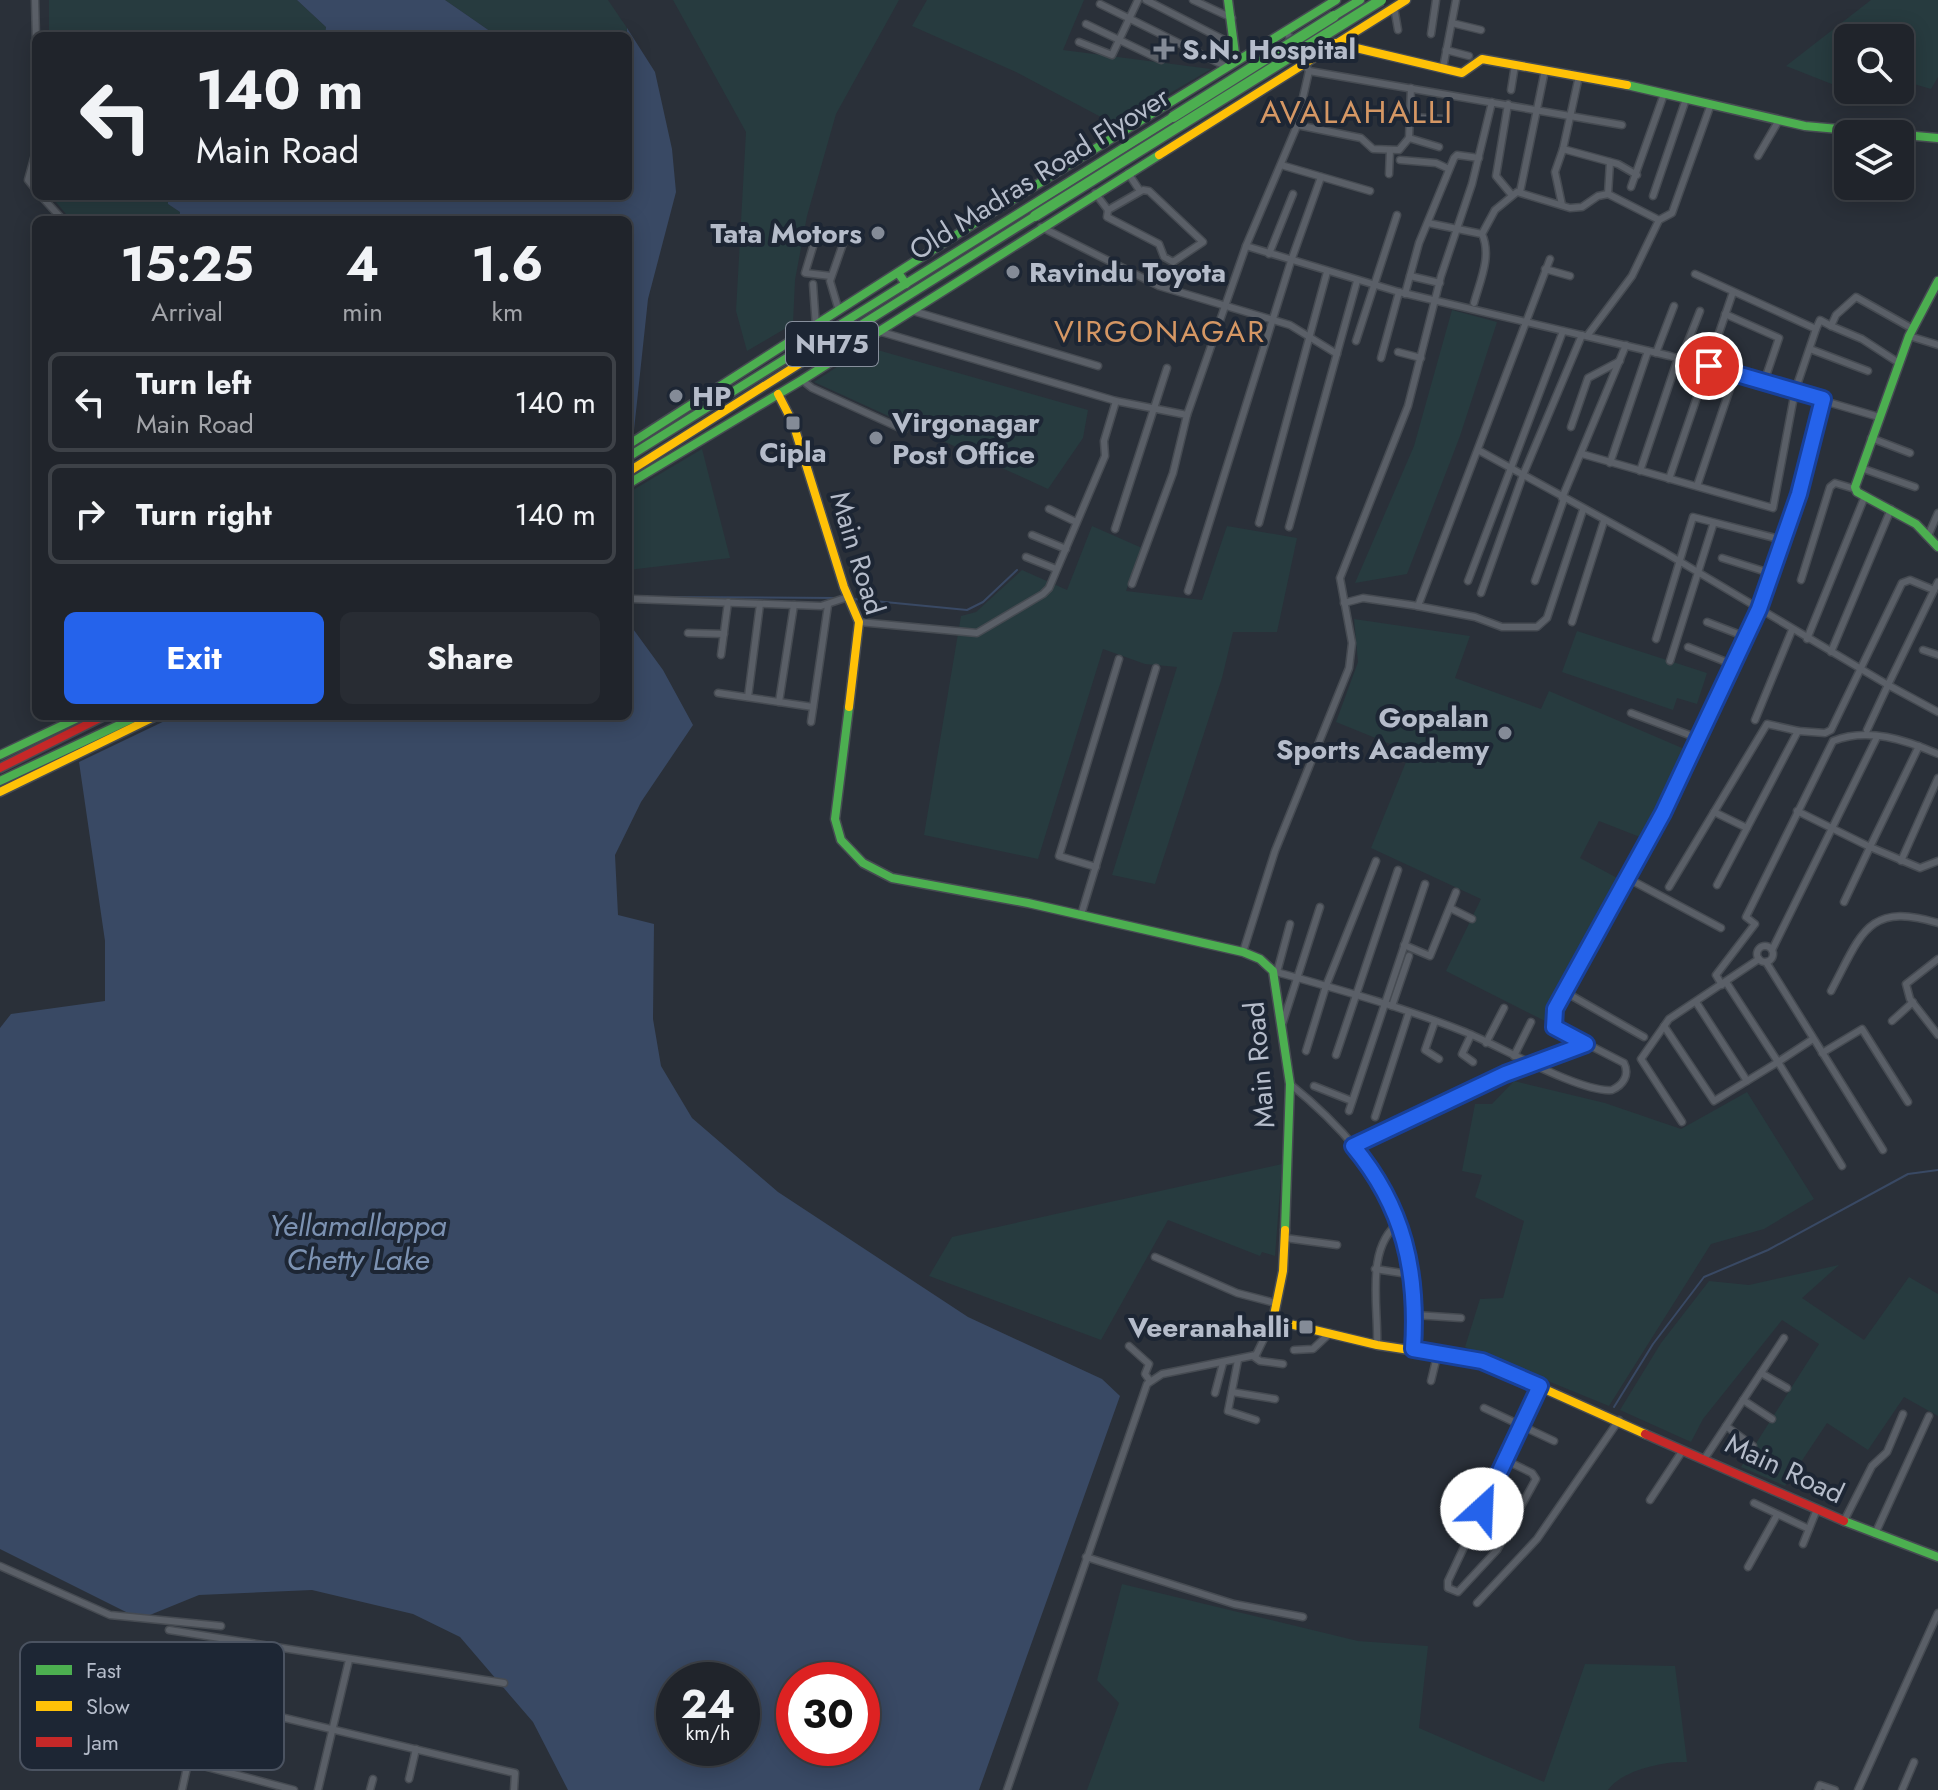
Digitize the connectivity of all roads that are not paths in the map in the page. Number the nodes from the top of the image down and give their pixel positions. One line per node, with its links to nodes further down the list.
1 (35, 0): 21 (street)
2 (1138, 0): 15 (street)
3 (1146, 0): 26 (street)
4 (1193, 0): 14 (street)
5 (1336, 0): 20 (main road)
6 (1360, 0): 79 (main road, Old Madras Road Flyover / NH75, bridge)
7 (1381, 0): 79 (main road, Old Madras Road Flyover / NH75, bridge)
8 (1406, 0): 13 (main road)
9 (1436, 0): 22 (street)
10 (1456, 0): 16 (street)
11 (1231, 1): 14 (main road)
12 (1100, 4): 15 (street)
13 (1394, 7): 18 (street); 25 (main road)
14 (1232, 18): 26 (main road)
15 (1130, 19): 23 (street); 30 (street)
16 (1452, 23): 19 (street); 27 (street)
17 (1086, 24): 23 (street)
18 (1398, 30)
19 (1481, 30)
20 (1286, 31): 30 (main road); 32 (street)
21 (36, 32)
22 (1431, 34)
23 (1119, 39): 24 (street); 29 (street)
24 (1079, 42)
25 (1335, 43): 32 (main road); 33 (main road)
26 (1232, 44): 30 (main road)
27 (1446, 50): 28 (street); 33 (street)
28 (1469, 56)
29 (1161, 60)
30 (1232, 64): 95 (main road)
31 (1515, 65): 33 (main road); 34 (main road); 37 (street)
32 (1307, 66): 36 (street); 48 (street); 62 (main road)
33 (1443, 68)
34 (1545, 70): 35 (main road); 43 (street)
35 (1579, 76): 38 (main road); 44 (street)
36 (1411, 88): 40 (street); 45 (street)
37 (1511, 90)
38 (1664, 94): 39 (main road); 64 (street)
39 (1686, 99): 42 (main road); 75 (street)
40 (1492, 102): 41 (street); 56 (street)
41 (1508, 104): 43 (street); 73 (street)
42 (1711, 104): 47 (main road); 82 (street)
43 (1537, 109): 44 (street); 70 (street)
44 (1570, 116): 49 (street); 53 (street)
45 (1409, 117): 46 (street); 50 (street)
46 (1447, 119)
47 (1779, 120): 51 (main road); 55 (street)
48 (1297, 125): 54 (street); 59 (street)
49 (1622, 125)
50 (1409, 138): 52 (street); 54 (street)
51 (1938, 138)
52 (1439, 147)
53 (1563, 149): 58 (street); 77 (street)
54 (1390, 150): 63 (street)
55 (1758, 156)
56 (1479, 158): 61 (street); 85 (street)
57 (1400, 160): 61 (street)
58 (1610, 162): 64 (street); 74 (street)
59 (1281, 165): 65 (street); 89 (street)
60 (32, 166): 66 (street)
61 (1449, 169): 83 (street)
62 (1128, 173): 68 (street); 71 (main road)
63 (1389, 174)
64 (1637, 175): 67 (street)
65 (1321, 177): 69 (street); 92 (street)
66 (32, 185)
67 (1631, 187)
68 (1140, 191): 78 (street); 78 (street)
69 (1370, 191)
70 (1520, 192): 73 (street); 77 (street)
71 (1095, 193): 78 (street); 84 (main road)
72 (1293, 194): 90 (street)
73 (1511, 194): 87 (street)
74 (1608, 194): 77 (street); 82 (street)
75 (1653, 196)
76 (45, 200): 81 (street)
77 (1562, 205)
78 (1108, 210)
79 (1032, 212): 104 (main road, Old Madras Road Flyover / NH75); 163 (main road, NH75)
80 (1397, 215): 105 (street)
81 (59, 216)
82 (1659, 220): 125 (street)
83 (1428, 223): 85 (street); 98 (street)
84 (1041, 227): 111 (street); 112 (main road)
85 (1456, 228): 87 (street); 102 (street)
86 (818, 230): 97 (street)
87 (1482, 234): 109 (street)
88 (845, 238): 97 (street)
89 (1246, 246): 90 (street); 111 (street)
90 (1269, 254): 92 (street)
91 (1550, 259): 93 (street)
92 (1291, 261): 94 (street); 116 (street)
93 (1545, 269): 99 (street); 117 (street)
94 (1327, 272): 100 (street); 124 (street)
95 (899, 274): 104 (main road); 114 (main road)
96 (1695, 274): 106 (street)
97 (831, 276): 114 (street)
98 (1410, 276): 102 (street); 107 (street)
99 (1570, 276)
100 (1357, 281): 105 (street); 132 (street)
101 (1938, 281): 123 (main road)
102 (1440, 283): 108 (street)
103 (813, 284): 119 (street)
104 (906, 284): 159 (main road, NH75)
105 (1375, 286): 107 (street); 126 (street)
106 (1733, 292): 115 (street); 120 (street)
107 (1402, 293): 108 (street); 133 (street)
108 (1436, 301): 117 (street); 134 (street)
109 (1474, 303)
110 (1674, 306): 131 (street)
111 (1224, 307): 116 (street); 150 (street)
112 (910, 310): 121 (main road); 138 (street)
113 (1700, 311): 135 (street)
114 (839, 312): 119 (main road)
115 (1725, 314): 139 (street); 144 (street)
116 (1273, 320): 124 (street); 199 (street)
117 (1526, 322): 122 (street); 156 (street)
118 (1831, 326): 120 (street); 123 (street); 137 (street)
119 (816, 327): 155 (main road)
120 (1816, 329): 129 (street)
121 (877, 331): 143 (main road); 148 (street)
122 (1563, 331): 125 (street); 161 (street)
123 (1911, 332): 128 (street); 137 (main road)
124 (1309, 335): 132 (street); 178 (street)
125 (1584, 336): 127 (street); 165 (street)
126 (1356, 341)
127 (1626, 345): 131 (street); 136 (street)
128 (1938, 345)
129 (1810, 349): 141 (street); 145 (street)
130 (1398, 352): 134 (street)
131 (1652, 352): 135 (street); 160 (street)
132 (1337, 354): 180 (street)
133 (1381, 358)
134 (1421, 358): 204 (street)
135 (1679, 358): 139 (street); 164 (street)
136 (1620, 361): 152 (street); 158 (street)
137 (1899, 363): 151 (main road)
138 (1098, 366)
139 (1709, 366): 142 (street); 166 (street)
140 (1167, 368): 149 (street)
141 (1868, 371)
142 (1735, 374): 144 (street); 168 (street)
143 (802, 380): 146 (main road); 153 (street)
144 (1764, 382): 145 (street)
145 (1795, 391): 147 (street); 168 (street)
146 (778, 394): 167 (main road); 201 (main road, Main Road)
147 (1823, 399): 151 (street); 184 (street)
148 (1116, 401): 149 (street); 177 (street)
149 (1156, 408): 150 (street); 181 (street)
150 (1187, 415): 197 (street)
151 (1879, 417): 154 (main road)
152 (1571, 427)
153 (904, 430)
154 (1871, 438): 157 (street); 162 (main road)
155 (632, 442)
156 (1478, 450): 161 (street); 208 (street)
157 (1910, 453)
158 (1582, 454): 160 (street); 171 (street)
159 (632, 455)
160 (1610, 463): 164 (street)
161 (1509, 467): 165 (street); 194 (street)
162 (1861, 468): 169 (street); 170 (main road)
163 (632, 469)
164 (1640, 471): 166 (street)
165 (1523, 475): 171 (street); 200 (street)
166 (1669, 479): 168 (street)
167 (632, 482)
168 (1697, 486)
169 (1915, 487)
170 (1860, 493): 173 (main road); 193 (street); 218 (street)
171 (1563, 499): 174 (street); 195 (street)
172 (1049, 509): 177 (street)
173 (1891, 509): 183 (main road); 222 (street)
174 (1583, 510): 176 (street); 208 (street)
175 (1938, 513): 183 (street)
176 (1604, 521): 189 (street); 211 (street)
177 (1076, 522): 186 (street)
178 (1259, 523)
179 (1713, 525): 184 (street); 189 (street); 191 (street)
180 (1289, 527)
181 (1115, 529)
182 (1032, 535): 186 (street)
183 (1928, 536): 185 (main road)
184 (1783, 540): 192 (street)
185 (1938, 547)
186 (1066, 549): 190 (street)
187 (1026, 557): 190 (street)
188 (1722, 558): 192 (street)
189 (1680, 561): 191 (street); 217 (street)
190 (1056, 569): 210 (street)
191 (1699, 574): 209 (street); 226 (street)
192 (1773, 574): 209 (street)
193 (1801, 580)
194 (1468, 581)
195 (1535, 581)
196 (1938, 582): 198 (street)
197 (1132, 584)
198 (1934, 590): 229 (street); 230 (street)
199 (1188, 591)
200 (1481, 593)
201 (848, 597): 207 (street); 210 (main road, Main Road)
202 (633, 599): 203 (street)
203 (728, 602): 205 (street); 215 (street)
204 (1344, 603): 208 (street); 278 (street)
205 (760, 604): 206 (street); 232 (street)
206 (794, 605): 207 (street); 233 (street)
207 (828, 605): 234 (street)
208 (1414, 605)
209 (1759, 609): 213 (street); 216 (street)
210 (859, 622): 271 (main road, Main Road)
211 (1572, 622)
212 (1707, 622): 216 (street)
213 (1792, 630): 218 (street); 239 (street)
214 (688, 633): 215 (street)
215 (724, 634): 224 (street)
216 (1746, 637): 227 (street)
217 (1656, 639)
218 (1807, 639): 222 (street)
219 (1938, 646): 223 (street)
220 (1688, 647): 227 (street)
221 (1923, 650): 223 (street)
222 (1831, 652): 229 (street)
223 (1936, 654)
224 (721, 655)
225 (1119, 659): 261 (street)
226 (1670, 661)
227 (1734, 665): 245 (street)
228 (1156, 668): 261 (street)
229 (1861, 670): 230 (street); 243 (street)
230 (1888, 685): 235 (street); 242 (street)
231 (718, 693): 232 (street)
232 (748, 697): 233 (street)
233 (779, 702): 234 (street)
234 (813, 707): 241 (street)
235 (1938, 712)
236 (1631, 713): 245 (street)
237 (68, 720): 248 (main road)
238 (96, 720): 249 (main road)
239 (1755, 720)
240 (134, 721): 251 (main road); 252 (main road)
241 (811, 722)
242 (1867, 730)
243 (1798, 731): 254 (street); 255 (street)
244 (1877, 737): 246 (street); 253 (street); 256 (street)
245 (1700, 739): 263 (street)
246 (1919, 746): 247 (street); 257 (street)
247 (1938, 754)
248 (0, 755)
249 (0, 768)
250 (1938, 778): 259 (street)
251 (0, 781)
252 (0, 792)
253 (1797, 811): 256 (street); 284 (street)
254 (1714, 812): 255 (street); 266 (street)
255 (1747, 828): 265 (street)
256 (1832, 828): 257 (street); 277 (street)
257 (1870, 847): 259 (street); 268 (street)
258 (1376, 861): 285 (street)
259 (1901, 861): 260 (street)
260 (1938, 861)
261 (1096, 867): 271 (street)
262 (1398, 870): 288 (street)
263 (1629, 879): 275 (street); 287 (street)
264 (1425, 884): 276 (street)
265 (1717, 885)
266 (1669, 887)
267 (1456, 892): 270 (street)
268 (1844, 902)
269 (1320, 907): 283 (street)
270 (1450, 908): 272 (street); 276 (street)
271 (1081, 915): 278 (main road, Main Road)
272 (1472, 919)
273 (1938, 923): 286 (street)
274 (1290, 924): 282 (street)
275 (1721, 928)
276 (1404, 945): 291 (street)
277 (1772, 950): 281 (street); 281 (street)
278 (1243, 952): 282 (main road, Main Road)
279 (1409, 956): 292 (street)
280 (1938, 959): 290 (street)
281 (1762, 960): 284 (street); 303 (street)
282 (1275, 971): 283 (street); 297 (main road, Main Road)
283 (1297, 978): 285 (street); 297 (street)
284 (1724, 984): 289 (street); 312 (street)
285 (1326, 986): 288 (street); 306 (street)
286 (1831, 991)
287 (1565, 992): 302 (street); 305 (street)
288 (1355, 995): 291 (street); 308 (street)
289 (1696, 1002): 299 (street); 314 (street)
290 (1913, 1002): 296 (street); 301 (street)
291 (1383, 1003): 292 (street); 317 (street)
292 (1392, 1006): 294 (street)
293 (1504, 1008): 304 (street)
294 (1409, 1012): 295 (street); 320 (street)
295 (1435, 1021): 300 (street); 310 (street)
296 (1892, 1021)
297 (1283, 1022): 315 (main road, Main Road)
298 (1531, 1022): 309 (street)
299 (1664, 1026): 314 (street); 321 (street)
300 (1471, 1035): 304 (street); 311 (street)
301 (1938, 1035)
302 (1644, 1037)
303 (1813, 1039): 307 (street); 312 (street)
304 (1486, 1043): 309 (street)
305 (1586, 1044): 313 (street); 313 (street)
306 (1306, 1051)
307 (1822, 1053): 318 (street); 323 (street)
308 (1336, 1055)
309 (1514, 1056): 313 (street)
310 (1439, 1059)
311 (1473, 1062)
312 (1778, 1062): 314 (street); 324 (street)
313 (1533, 1065): 322 (street)
314 (1747, 1081)
315 (1290, 1084): 322 (street); 326 (main road, Main Road)
316 (1314, 1086): 317 (street)
317 (1352, 1101): 319 (street)
318 (1908, 1102)
319 (1349, 1111)
320 (1375, 1117)
321 (1682, 1122)
322 (1353, 1146): 325 (street)
323 (1883, 1150)
324 (1842, 1166)
325 (1400, 1222): 329 (street); 330 (street)
326 (1285, 1238): 327 (street); 331 (main road, Main Road)
327 (1337, 1245)
328 (1155, 1257): 331 (street)
329 (1375, 1269): 330 (street); 337 (street)
330 (1408, 1274): 332 (street)
331 (1275, 1303): 334 (main road, Main Road)
332 (1415, 1315): 333 (street); 339 (street)
333 (1461, 1318)
334 (1273, 1320): 335 (main road, Main Road); 342 (street)
335 (1330, 1333): 337 (main road, Main Road); 340 (street)
336 (1784, 1338): 346 (street)
337 (1377, 1345): 339 (main road, Main Road)
338 (1129, 1346): 347 (street)
339 (1413, 1349): 341 (main road, Main Road)
340 (1294, 1350)
341 (1438, 1352): 348 (street); 349 (main road, Main Road)
342 (1253, 1356): 343 (street); 345 (street)
343 (1238, 1360): 344 (street); 351 (street)
344 (1223, 1363): 347 (street); 352 (street)
345 (1283, 1364)
346 (1761, 1373): 350 (street); 354 (street)
347 (1150, 1381): 376 (street)
348 (1431, 1381)
349 (1540, 1386): 360 (main road, Main Road); 361 (street)
350 (1787, 1388)
351 (1232, 1392): 353 (street); 359 (street)
352 (1215, 1393)
353 (1275, 1399)
354 (1743, 1400): 358 (street); 362 (street)
355 (1484, 1408): 361 (street)
356 (1903, 1414): 372 (street)
357 (1929, 1416): 374 (street)
358 (1772, 1419)
359 (1256, 1420)
360 (1619, 1420): 365 (main road, Main Road); 380 (street)
361 (1521, 1426): 363 (street); 367 (street)
362 (1726, 1426): 364 (street); 366 (street)
363 (1554, 1441)
364 (1753, 1446)
365 (1684, 1448): 366 (main road, Main Road); 368 (street)
366 (1705, 1458): 370 (main road, Main Road)
367 (1505, 1460): 367 (street)
368 (1650, 1500)
369 (1754, 1503): 371 (street)
370 (1817, 1509): 372 (main road, Main Road); 373 (street)
371 (1777, 1515): 373 (street); 379 (street)
372 (1844, 1521): 374 (main road, Main Road)
373 (1809, 1529): 375 (street)
374 (1875, 1534): 377 (main road, Main Road)
375 (1803, 1544)
376 (1086, 1557): 382 (street); 405 (street)
377 (1938, 1557)
378 (0, 1566): 383 (street)
379 (1748, 1567)
380 (1477, 1603)
381 (1938, 1613): 398 (street)
382 (1303, 1617)
383 (221, 1626)
384 (169, 1630): 385 (street)
385 (241, 1642)
386 (284, 1649): 387 (street)
387 (349, 1660): 388 (street); 390 (street)
388 (504, 1683)
389 (284, 1718): 390 (street)
390 (332, 1730): 391 (street); 402 (street)
391 (416, 1749): 397 (street); 404 (street)
392 (1914, 1762): 409 (street)
393 (186, 1770): 399 (street)
394 (214, 1770): 395 (street)
395 (247, 1779): 400 (street); 401 (street)
396 (373, 1779): 403 (street)
397 (409, 1779)
398 (1859, 1788): 408 (street)
399 (182, 1790)
400 (244, 1790)
401 (294, 1790)
402 (318, 1790)
403 (370, 1790)
404 (514, 1790)
405 (1007, 1790)
406 (1818, 1790): 407 (street)
407 (1835, 1790)
408 (1868, 1790)
409 (1902, 1790)

